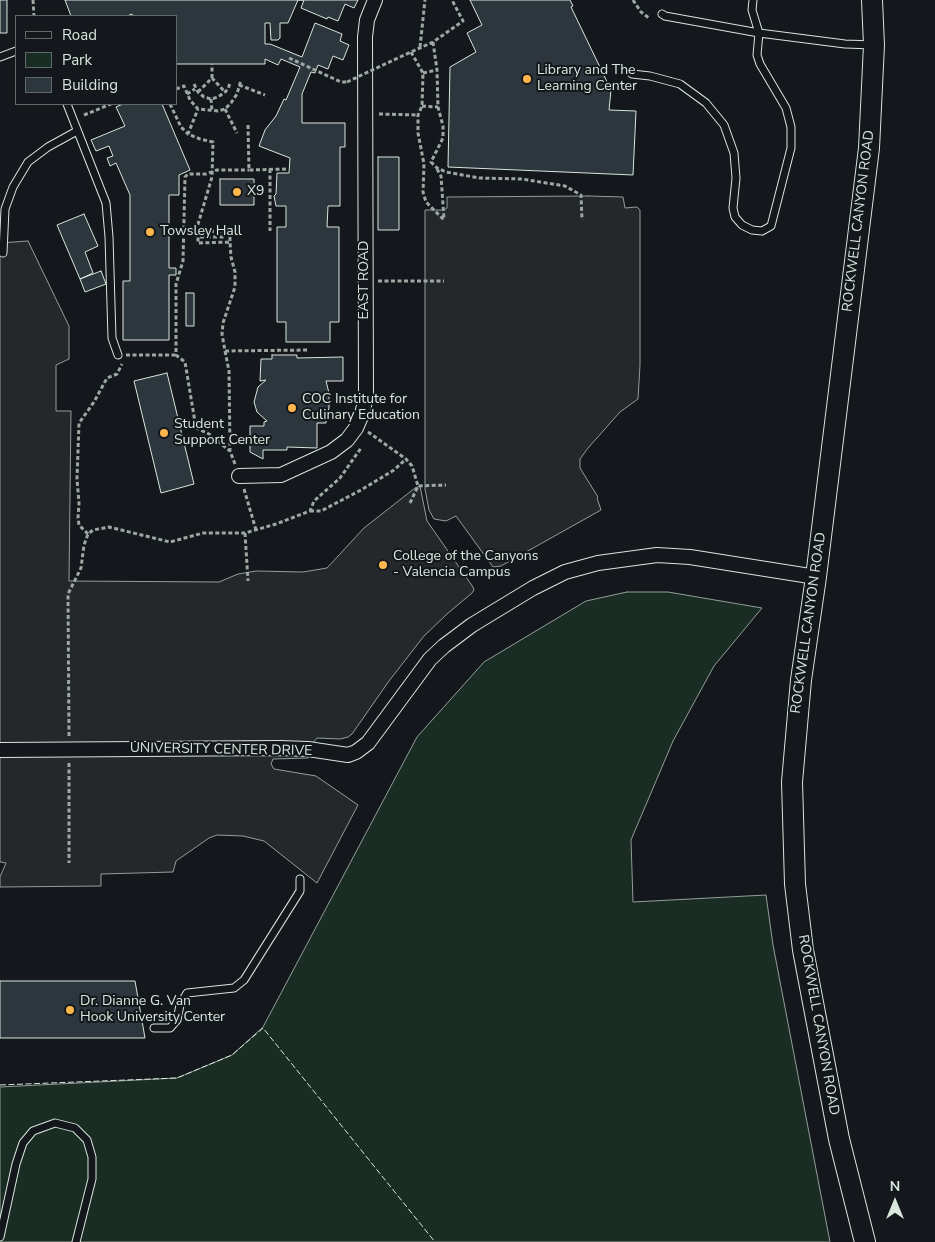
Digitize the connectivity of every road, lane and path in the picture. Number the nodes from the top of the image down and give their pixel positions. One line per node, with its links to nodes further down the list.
1 (33, 0): 9 (path)
2 (375, 0): 44 (street, EAST ROAD)
3 (424, 0): 14 (path)
4 (452, 0): 12 (path)
5 (633, 0): 10 (path)
6 (753, 0): 11 (lane)
7 (872, 0): 13 (street, ROCKWELL CANYON ROAD)
8 (662, 14): 11 (lane)
9 (34, 15)
10 (648, 18)
11 (759, 33): 13 (lane); 22 (lane)
12 (434, 42): 14 (path); 20 (path)
13 (874, 45): 83 (street, ROCKWELL CANYON ROAD)
14 (420, 48): 16 (path)
15 (15, 51): 17 (lane)
16 (411, 52): 18 (path, bridge); 21 (path)
17 (0, 58)
18 (289, 58)
19 (212, 64): 23 (path)
20 (437, 70): 21 (path); 40 (path)
21 (423, 73): 39 (path)
22 (632, 74)
23 (212, 78): 30 (path); 31 (path)
24 (241, 80): 27 (path)
25 (230, 83): 29 (path)
26 (194, 84): 30 (path)
27 (239, 85): 33 (path); 34 (path)
28 (178, 88): 32 (path)
29 (228, 88): 31 (path); 33 (path)
30 (197, 91): 32 (path); 35 (path)
31 (225, 92): 35 (path)
32 (187, 94): 41 (path)
33 (237, 94): 42 (path)
34 (265, 94)
35 (211, 99): 43 (path)
36 (67, 105): 48 (lane)
37 (109, 105): 45 (path)
38 (170, 105): 50 (path)
39 (422, 106): 40 (path); 46 (path)
40 (438, 107): 51 (path)
41 (198, 109): 43 (path); 50 (path)
42 (225, 109): 43 (path); 49 (path)
43 (212, 111)
44 (366, 114): 46 (path); 65 (street, EAST ROAD)
45 (84, 115)
46 (418, 115): 52 (path)
47 (248, 124): 56 (path)
48 (77, 131): 64 (lane); 69 (lane)
49 (237, 133)
50 (188, 134): 57 (path)
51 (431, 162): 52 (path); 53 (path)
52 (424, 164): 53 (path)
53 (437, 168): 58 (path)
54 (270, 169): 55 (path); 56 (path); 61 (path)
55 (287, 169)
56 (249, 170): 57 (path)
57 (212, 172): 59 (path); 62 (path)
58 (582, 220)
59 (196, 231): 60 (path); 62 (path)
60 (223, 231): 63 (path); 63 (path)
61 (270, 231)
62 (184, 232): 70 (path)
63 (230, 242): 68 (path)
64 (3, 253)
65 (365, 280): 66 (path); 71 (street, EAST ROAD)
66 (444, 281)
67 (308, 350): 68 (path)
68 (225, 351): 72 (path)
69 (118, 355): 70 (path); 82 (path)
70 (176, 355): 72 (path)
71 (361, 429): 73 (path); 74 (street, EAST ROAD); 79 (path)
72 (230, 451): 74 (path)
73 (406, 460): 76 (path); 79 (path)
74 (239, 476)
75 (446, 485): 76 (path)
76 (418, 486): 77 (path)
77 (410, 503)
78 (248, 507): 80 (path)
79 (310, 511): 80 (path)
80 (256, 530): 81 (path)
81 (245, 533): 82 (path); 84 (path)
82 (88, 534): 85 (path)
83 (816, 578): 85 (street, UNIVERSITY CENTER DRIVE); 92 (street, ROCKWELL CANYON ROAD)
84 (248, 581)
85 (69, 749): 86 (street, UNIVERSITY CENTER DRIVE); 87 (path)
86 (0, 750)
87 (69, 863)
88 (300, 879): 89 (lane)
89 (154, 1028)
90 (0, 1237): 91 (lane)
91 (76, 1242)
92 (865, 1242)

